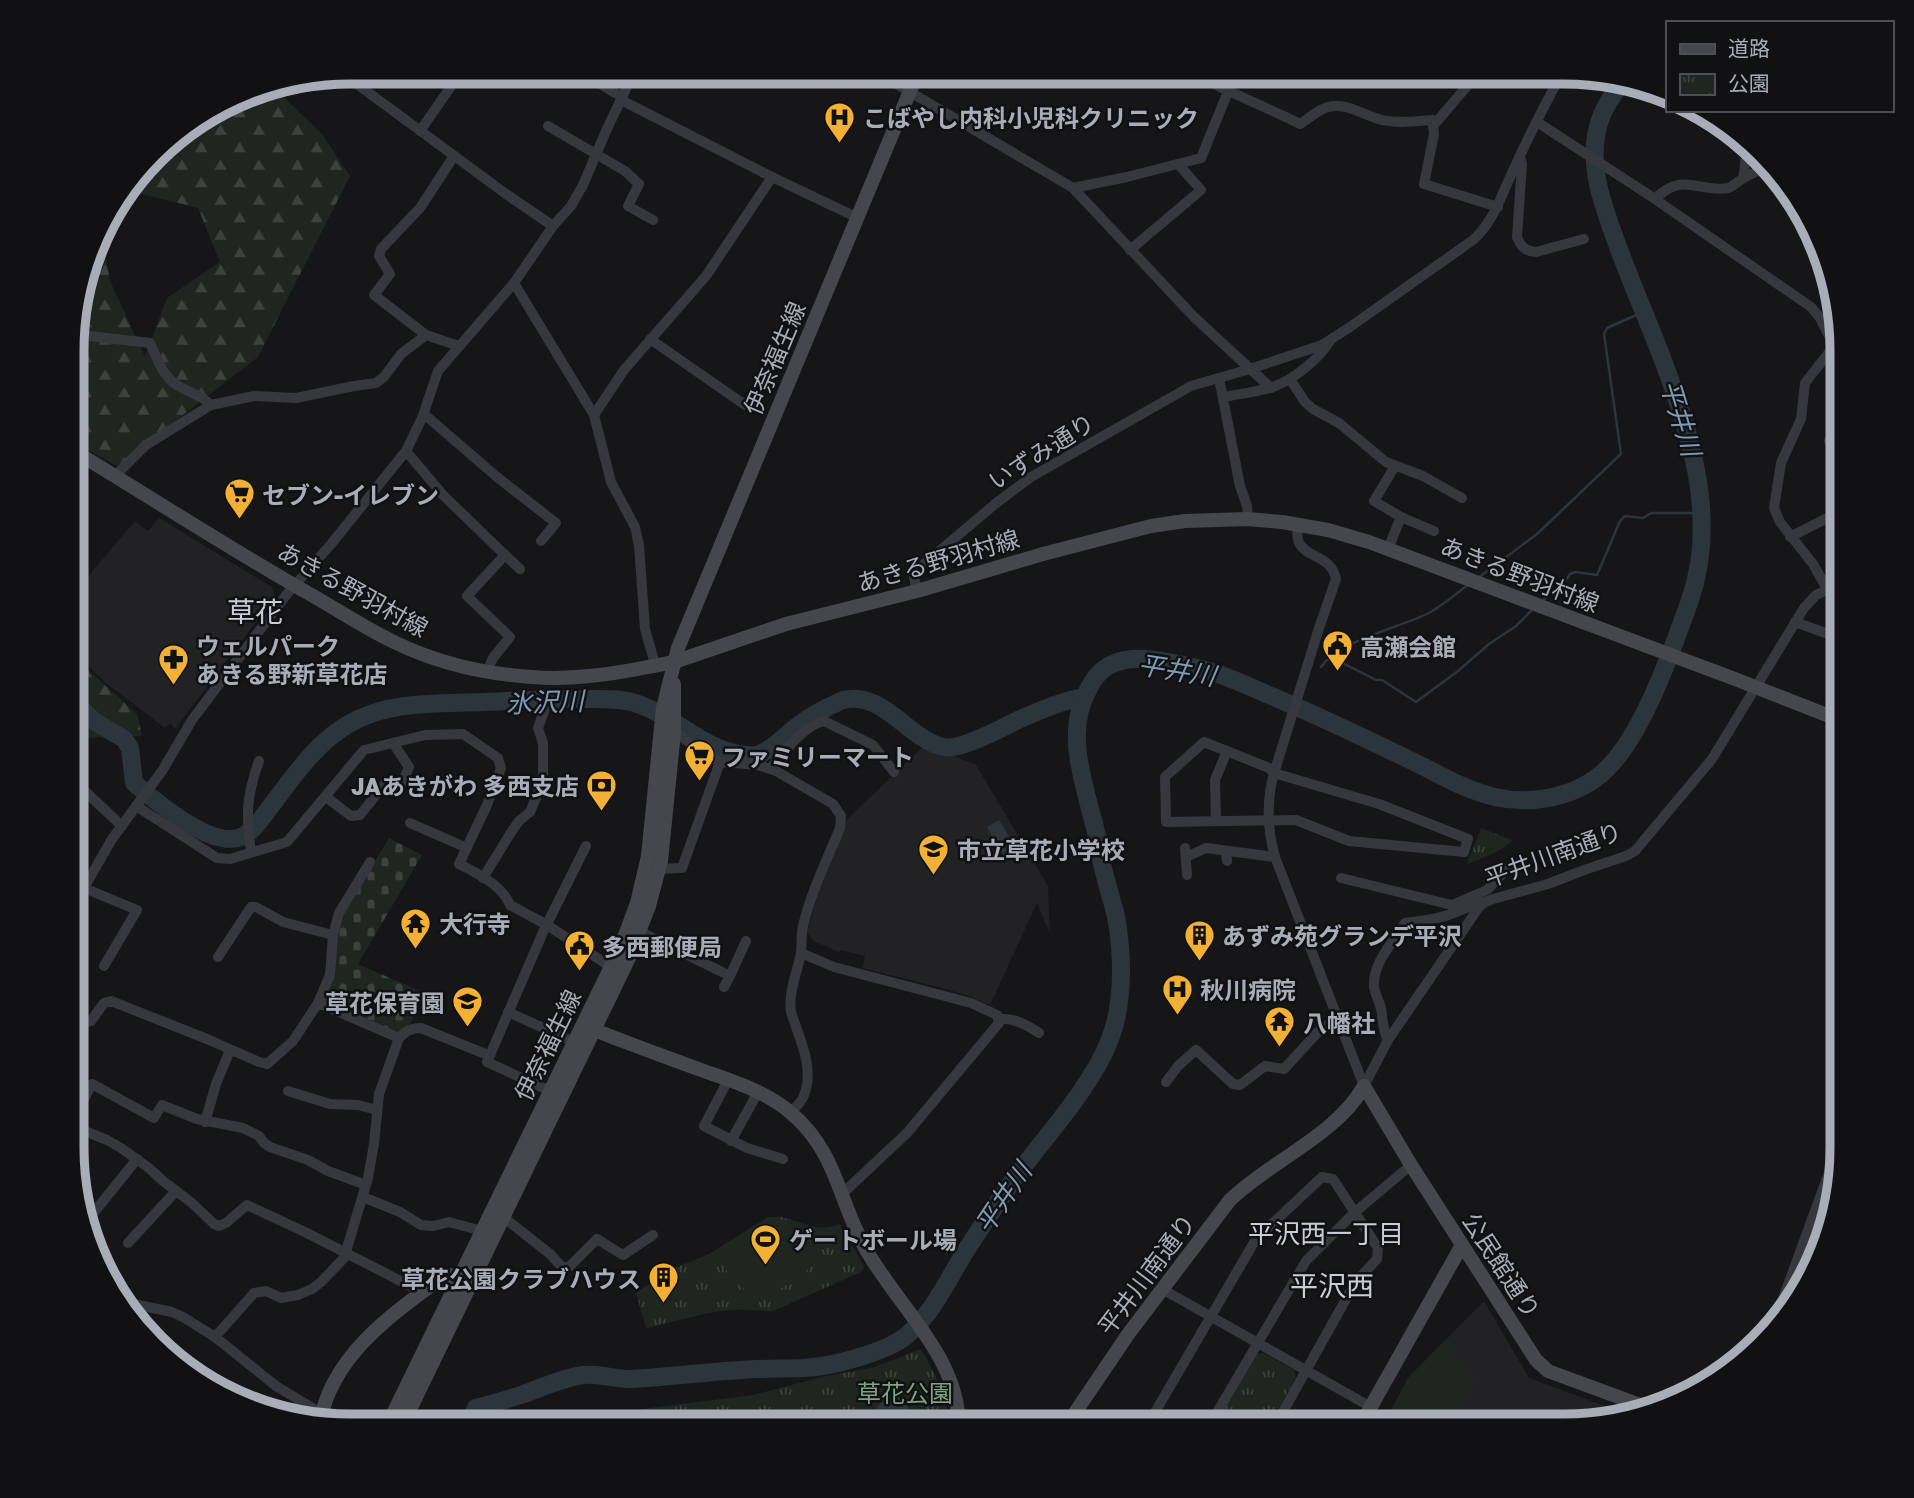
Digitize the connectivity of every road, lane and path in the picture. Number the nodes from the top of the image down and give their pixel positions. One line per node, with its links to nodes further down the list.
1 (357, 84): 17 (street)
2 (453, 84): 17 (street)
3 (598, 84): 13 (street)
4 (628, 84): 13 (street)
5 (896, 84): 12 (street)
6 (913, 84): 12 (main road, 伊奈福生線)
7 (1215, 84): 11 (street)
8 (1230, 84): 11 (street)
9 (1469, 84): 16 (street)
10 (1557, 84): 14 (street)
11 (1227, 90): 16 (street); 22 (street)
12 (910, 92): 26 (street); 29 (main road, 伊奈福生線)
13 (621, 98): 18 (street); 24 (street)
14 (1537, 122): 20 (street); 27 (street)
15 (548, 126): 18 (street)
16 (1433, 126): 28 (street)
17 (420, 131): 19 (street)
18 (597, 155): 30 (street); 31 (street)
19 (454, 156): 31 (street); 35 (street)
20 (1520, 156): 28 (street); 32 (street)
21 (1746, 157): 25 (street)
22 (1178, 163): 26 (street); 33 (street)
23 (1760, 170): 25 (street)
24 (772, 177): 29 (street); 38 (street)
25 (1743, 178): 27 (street)
26 (1073, 188): 33 (street)
27 (1652, 197): 37 (street)
28 (1498, 207): 39 (street)
29 (858, 218): 72 (main road, 伊奈福生線)
30 (653, 220)
31 (553, 226): 34 (street)
32 (1584, 239)
33 (1130, 250): 42 (street)
34 (514, 283): 40 (street); 50 (street)
35 (426, 335): 40 (street); 47 (street)
36 (89, 336): 47 (street)
37 (1829, 337)
38 (650, 339): 48 (street); 50 (street)
39 (1332, 339): 42 (street, いずみ通り); 44 (street)
40 (459, 346): 49 (street)
41 (1830, 351): 61 (street)
42 (1250, 369): 43 (street, いずみ通り); 45 (street)
43 (1219, 378): 46 (street); 69 (street, いずみ通り)
44 (1290, 379): 45 (street); 53 (street)
45 (1271, 388): 46 (street)
46 (1223, 397): 58 (street)
47 (211, 405): 54 (street)
48 (745, 405)
49 (424, 414): 51 (street); 62 (street)
50 (594, 415): 73 (street)
51 (406, 451): 64 (street); 66 (street)
52 (84, 457): 54 (main road, あきる野羽村線)
53 (1395, 466): 55 (street); 56 (street)
54 (115, 475): 66 (main road, あきる野羽村線)
55 (1462, 498)
56 (1401, 517): 60 (street); 63 (street)
57 (1830, 517): 61 (street)
58 (1248, 519): 59 (main road, あきる野羽村線); 69 (main road, あきる野羽村線)
59 (1297, 525): 63 (main road, あきる野羽村線); 85 (street)
60 (1434, 531)
61 (1790, 537): 68 (street)
62 (541, 541)
63 (1388, 549): 75 (main road, あきる野羽村線)
64 (505, 555): 65 (street); 74 (street)
65 (520, 569)
66 (295, 585): 74 (main road, あきる野羽村線); 88 (street)
67 (1830, 588): 68 (street, 平井川南通り)
68 (1827, 589): 70 (street, 平井川南通り)
69 (916, 591): 72 (main road, あきる野羽村線)
70 (1795, 622): 71 (street); 75 (street, 平井川南通り)
71 (1830, 635)
72 (674, 662): 73 (main road, あきる野羽村線); 78 (main road, 伊奈福生線)
73 (655, 664): 74 (main road, あきる野羽村線)
74 (487, 671)
75 (1755, 687): 77 (main road, あきる野羽村線); 104 (street, 平井川南通り)
76 (545, 709): 101 (street)
77 (1830, 716)
78 (668, 720): 82 (street); 99 (main road, 伊奈福生線); 113 (main road, 伊奈福生線)
79 (393, 743): 87 (street); 87 (street); 94 (street)
80 (1227, 751): 85 (street); 90 (street); 90 (street)
81 (259, 761): 95 (street)
82 (720, 762): 83 (street); 99 (street)
83 (771, 768): 84 (street); 110 (street)
84 (894, 772)
85 (1274, 773): 89 (street); 89 (street)
86 (84, 790): 92 (street)
87 (326, 797): 95 (street)
88 (138, 803): 92 (street); 95 (street)
89 (1268, 819): 90 (street); 96 (street)
90 (1216, 821)
91 (410, 823): 94 (street)
92 (122, 826): 103 (street)
93 (586, 846): 106 (street)
94 (467, 848): 101 (street)
95 (251, 852)
96 (1275, 857): 100 (street); 118 (street)
97 (370, 862): 108 (street)
98 (1510, 866): 105 (street)
99 (658, 869): 107 (main road, 伊奈福生線)
100 (1187, 875)
101 (483, 878): 106 (street)
102 (1341, 878): 105 (street)
103 (84, 888): 112 (street)
104 (1485, 902): 105 (street); 124 (street, 平井川南通り)
105 (1462, 904): 124 (street)
106 (547, 925): 113 (street); 117 (street)
107 (639, 931): 114 (street); 121 (main road, 伊奈福生線)
108 (333, 935): 111 (street); 116 (street)
109 (746, 940): 114 (street)
110 (800, 953): 119 (street); 136 (street)
111 (218, 957)
112 (104, 966)
113 (611, 967): 121 (main road, 伊奈福生線)
114 (730, 976): 115 (street)
115 (724, 987)
116 (318, 1003): 123 (street); 126 (street)
117 (508, 1012): 125 (street); 127 (street)
118 (1337, 1018): 129 (street); 130 (street)
119 (998, 1019): 122 (street); 146 (street)
120 (84, 1023): 126 (street)
121 (588, 1028): 125 (main road, 伊奈福生線); 128 (main road); 150 (main road, 伊奈福生線)
122 (1040, 1033)
123 (399, 1038): 127 (street); 135 (street)
124 (1388, 1040): 130 (street, 平井川南通り)
125 (574, 1042): 132 (main road, 伊奈福生線)
126 (230, 1049): 137 (street)
127 (488, 1055): 132 (street)
128 (728, 1080): 133 (main road); 139 (street)
129 (1166, 1083)
130 (1364, 1086): 142 (main road, 公民館通り); 157 (main road, 平井川南通り)
131 (288, 1091): 135 (street)
132 (550, 1091): 151 (main road, 伊奈福生線)
133 (758, 1092): 136 (main road); 139 (street)
134 (84, 1100): 137 (street)
135 (377, 1110): 144 (street)
136 (791, 1112): 146 (main road)
137 (205, 1122): 144 (street)
138 (84, 1129): 140 (street)
139 (731, 1141): 141 (street)
140 (137, 1159): 145 (street); 149 (street)
141 (783, 1159)
142 (1411, 1165): 148 (street); 154 (main road, 公民館通り)
143 (1829, 1174): 159 (street)
144 (366, 1185): 147 (street)
145 (176, 1191): 153 (street); 155 (street)
146 (842, 1194): 171 (main road)
147 (363, 1197): 151 (street); 155 (street)
148 (1354, 1213): 161 (street); 163 (street); 164 (street)
149 (92, 1214)
150 (503, 1217): 152 (street); 156 (main road, 伊奈福生線)
151 (482, 1231): 156 (main road, 伊奈福生線)
152 (653, 1236)
153 (128, 1243)
154 (1462, 1245): 165 (main road, 公民館通り); 166 (main road)
155 (346, 1253): 158 (street); 162 (street)
156 (465, 1279): 158 (main road); 169 (main road, 伊奈福生線); 170 (main road, 伊奈福生線)
157 (1162, 1289): 161 (street); 172 (main road, 平井川南通り)
158 (422, 1292): 168 (main road)
159 (1783, 1299)
160 (135, 1304): 162 (street)
161 (1211, 1317): 163 (street); 173 (street)
162 (215, 1337): 167 (street)
163 (1257, 1344): 164 (street); 174 (street)
164 (1306, 1371): 166 (street); 175 (street)
165 (1637, 1404)
166 (1371, 1408): 176 (main road)
167 (312, 1411)
168 (323, 1412)
169 (393, 1414)
170 (407, 1414)
171 (958, 1414)
172 (1074, 1414)
173 (1153, 1414)
174 (1216, 1414)
175 (1282, 1414)
176 (1367, 1414)

